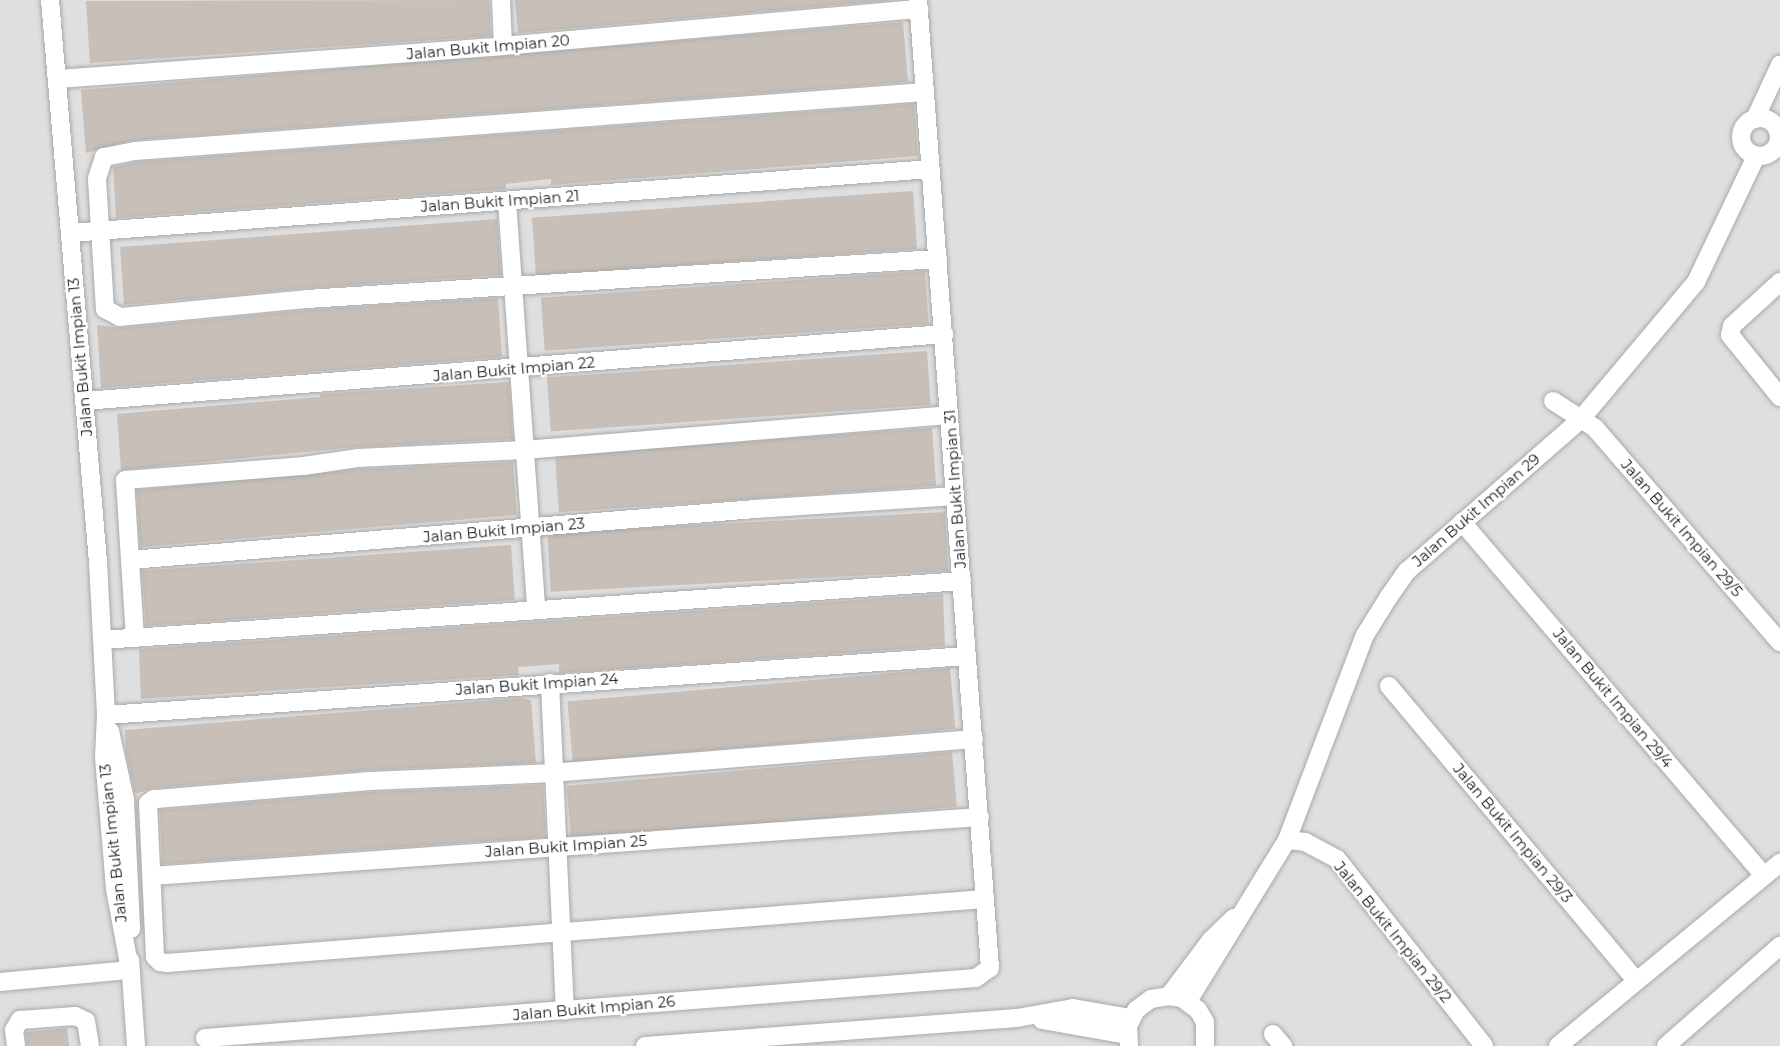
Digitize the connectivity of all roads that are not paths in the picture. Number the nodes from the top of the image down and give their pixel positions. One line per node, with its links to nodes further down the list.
1 (50, 0): 6 (street, Jalan Bukit Impian 13)
2 (501, 0): 4 (street)
3 (919, 5): 4 (street, Jalan Bukit Impian 20); 7 (street, Jalan Bukit Impian 31)
4 (503, 46): 6 (street, Jalan Bukit Impian 20)
5 (1780, 65): 8 (street)
6 (57, 79): 14 (street, Jalan Bukit Impian 13)
7 (925, 92): 11 (street, Jalan Bukit Impian 31); 13 (street)
8 (1755, 119): 9 (street, Jalan Bukit Impian 29); 10 (street)
9 (1779, 126): 10 (street, Jalan Bukit Impian 29)
10 (1770, 156): 24 (street, Jalan Bukit Impian 29)
11 (931, 169): 12 (street, Jalan Bukit Impian 21); 15 (street, Jalan Bukit Impian 31)
12 (507, 201): 13 (street, Jalan Bukit Impian 21); 17 (street)
13 (102, 230): 14 (street, Jalan Bukit Impian 21); 17 (street)
14 (70, 233): 21 (street, Jalan Bukit Impian 13)
15 (938, 259): 17 (street); 18 (street, Jalan Bukit Impian 31)
16 (1780, 282): 20 (street)
17 (513, 288): 19 (street)
18 (944, 334): 19 (street, Jalan Bukit Impian 22); 23 (street, Jalan Bukit Impian 31)
19 (519, 369): 21 (street, Jalan Bukit Impian 22); 25 (street)
20 (1780, 397)
21 (84, 400): 33 (street, Jalan Bukit Impian 13)
22 (1553, 401): 24 (street, Jalan Bukit Impian 29/5)
23 (949, 415): 25 (street); 26 (street, Jalan Bukit Impian 31)
24 (1581, 418): 27 (street, Jalan Bukit Impian 29); 34 (street, Jalan Bukit Impian 29/5)
25 (524, 450): 28 (street); 29 (street)
26 (956, 496): 28 (street, Jalan Bukit Impian 23); 30 (street, Jalan Bukit Impian 31)
27 (1462, 522): 42 (street, Jalan Bukit Impian 29); 45 (street, Jalan Bukit Impian 29/4)
28 (530, 527): 29 (street, Jalan Bukit Impian 23); 31 (street)
29 (130, 560): 32 (street)
30 (962, 581): 31 (street); 35 (street, Jalan Bukit Impian 31)
31 (536, 610): 32 (street)
32 (135, 638): 33 (street)
33 (102, 640): 38 (street, Jalan Bukit Impian 13)
34 (1780, 642)
35 (968, 656): 36 (street, Jalan Bukit Impian 24); 39 (street, Jalan Bukit Impian 31)
36 (550, 683): 38 (street, Jalan Bukit Impian 24); 40 (street)
37 (1389, 686): 53 (street, Jalan Bukit Impian 29/3)
38 (106, 715): 51 (street, Jalan Bukit Impian 13)
39 (974, 739): 40 (street); 41 (street, Jalan Bukit Impian 31)
40 (554, 773): 43 (street); 46 (street)
41 (980, 817): 43 (street, Jalan Bukit Impian 25); 47 (street, Jalan Bukit Impian 31)
42 (1287, 840): 48 (street, Jalan Bukit Impian 29); 66 (street, Jalan Bukit Impian 29/2)
43 (558, 846): 46 (street, Jalan Bukit Impian 25); 49 (street)
44 (1780, 863): 45 (street)
45 (1763, 875): 53 (street)
46 (152, 876): 49 (street)
47 (986, 899): 49 (street); 52 (street, Jalan Bukit Impian 31)
48 (1252, 900): 55 (street, Jalan Bukit Impian 29); 56 (street, Jalan Bukit Impian 29)
49 (562, 931): 57 (street)
50 (1780, 946): 68 (street)
51 (130, 970): 54 (street); 63 (street, Jalan Bukit Impian 13)
52 (983, 975): 57 (street, Jalan Bukit Impian 26)
53 (1636, 980): 67 (street)
54 (0, 982)
55 (1168, 996): 56 (street); 58 (street)
56 (1188, 1002): 65 (street)
57 (565, 1011): 59 (street, Jalan Bukit Impian 26)
58 (1129, 1033): 60 (street)
59 (205, 1038)
60 (807, 1040): 64 (street)
61 (16, 1046): 62 (street)
62 (90, 1046)
63 (136, 1046)
64 (645, 1046)
65 (1205, 1046)
66 (1484, 1046)
67 (1558, 1046)
68 (1666, 1046)

